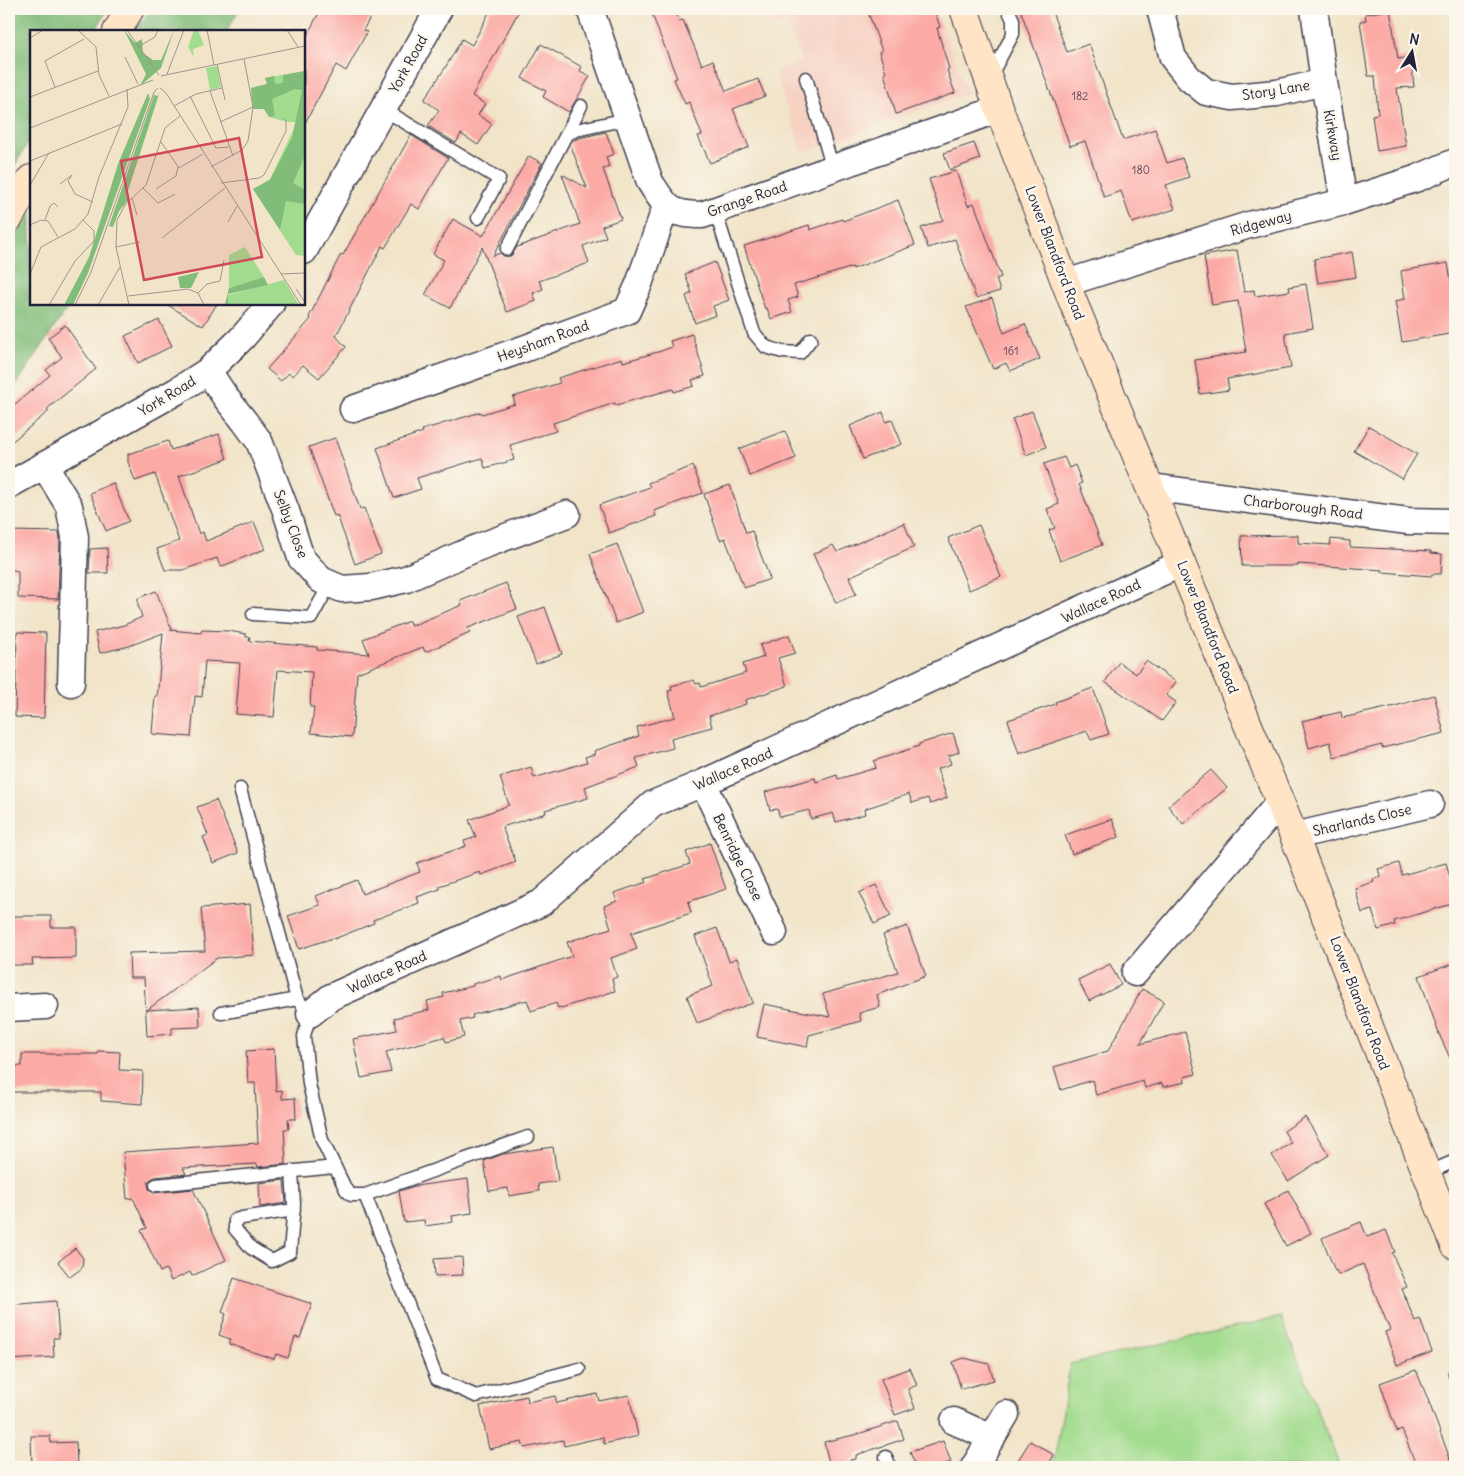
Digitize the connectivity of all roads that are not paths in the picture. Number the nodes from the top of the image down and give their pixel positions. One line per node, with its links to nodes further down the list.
1 (130, 9): 8 (main road)
2 (438, 9): 13 (street, York Road)
3 (590, 9): 14 (street)
4 (964, 9): 11 (main road, Lower Blandford Road)
5 (1008, 9): 11 (lane)
6 (1160, 9): 10 (street, Story Lane)
7 (1314, 9): 10 (street, Kirkway)
8 (118, 30)
9 (806, 78): 17 (lane)
10 (1324, 82): 19 (street, Kirkway)
11 (995, 96): 17 (street, Grange Road); 26 (main road, Lower Blandford Road)
12 (581, 106): 15 (lane)
13 (383, 108): 23 (lane); 24 (street, York Road)
14 (627, 119): 15 (lane); 20 (street)
15 (567, 134): 25 (lane)
16 (1455, 162): 19 (street, Ridgeway)
17 (833, 169): 21 (street, Grange Road)
18 (30, 181): 22 (main road)
19 (1344, 202): 26 (street, Ridgeway)
20 (666, 206): 21 (street, Grange Road); 30 (street, Heysham Road)
21 (715, 210): 28 (lane)
22 (9, 218)
23 (478, 218)
24 (305, 249)
25 (506, 249)
26 (1066, 283): 33 (main road, Lower Blandford Road)
27 (270, 305): 29 (street, York Road)
28 (811, 339)
29 (208, 371): 31 (street, York Road); 37 (street, Selby Close)
30 (353, 409)
31 (44, 465): 32 (street, York Road); 39 (street)
32 (9, 485)
33 (1150, 487): 35 (street, Charborough Road); 36 (main road, Lower Blandford Road)
34 (567, 514): 37 (street, Selby Close)
35 (1455, 522)
36 (1182, 564): 40 (street, Wallace Road); 42 (main road, Lower Blandford Road)
37 (330, 584): 38 (lane)
38 (254, 614)
39 (70, 683)
40 (703, 783): 45 (street, Benridge Close); 48 (street, Wallace Road)
41 (240, 789): 48 (lane)
42 (1280, 802): 44 (main road, Lower Blandford Road); 46 (street)
43 (1430, 804): 44 (street, Sharlands Close)
44 (1294, 836): 55 (main road, Lower Blandford Road)
45 (774, 932)
46 (1135, 973)
47 (45, 1006): 49 (street)
48 (303, 1007): 50 (lane); 53 (lane)
49 (9, 1008)
50 (222, 1013)
51 (528, 1137): 57 (lane)
52 (1455, 1161): 55 (lane)
53 (335, 1167): 54 (lane); 57 (lane)
54 (292, 1171): 56 (lane); 58 (lane)
55 (1427, 1173): 59 (main road, Lower Blandford Road)
56 (156, 1185)
57 (365, 1195): 60 (lane)
58 (294, 1210): 58 (lane)
59 (1455, 1245)
60 (579, 1369)
61 (1006, 1414): 63 (street)
62 (954, 1421): 63 (street)
63 (992, 1438): 64 (street)
64 (974, 1467)

